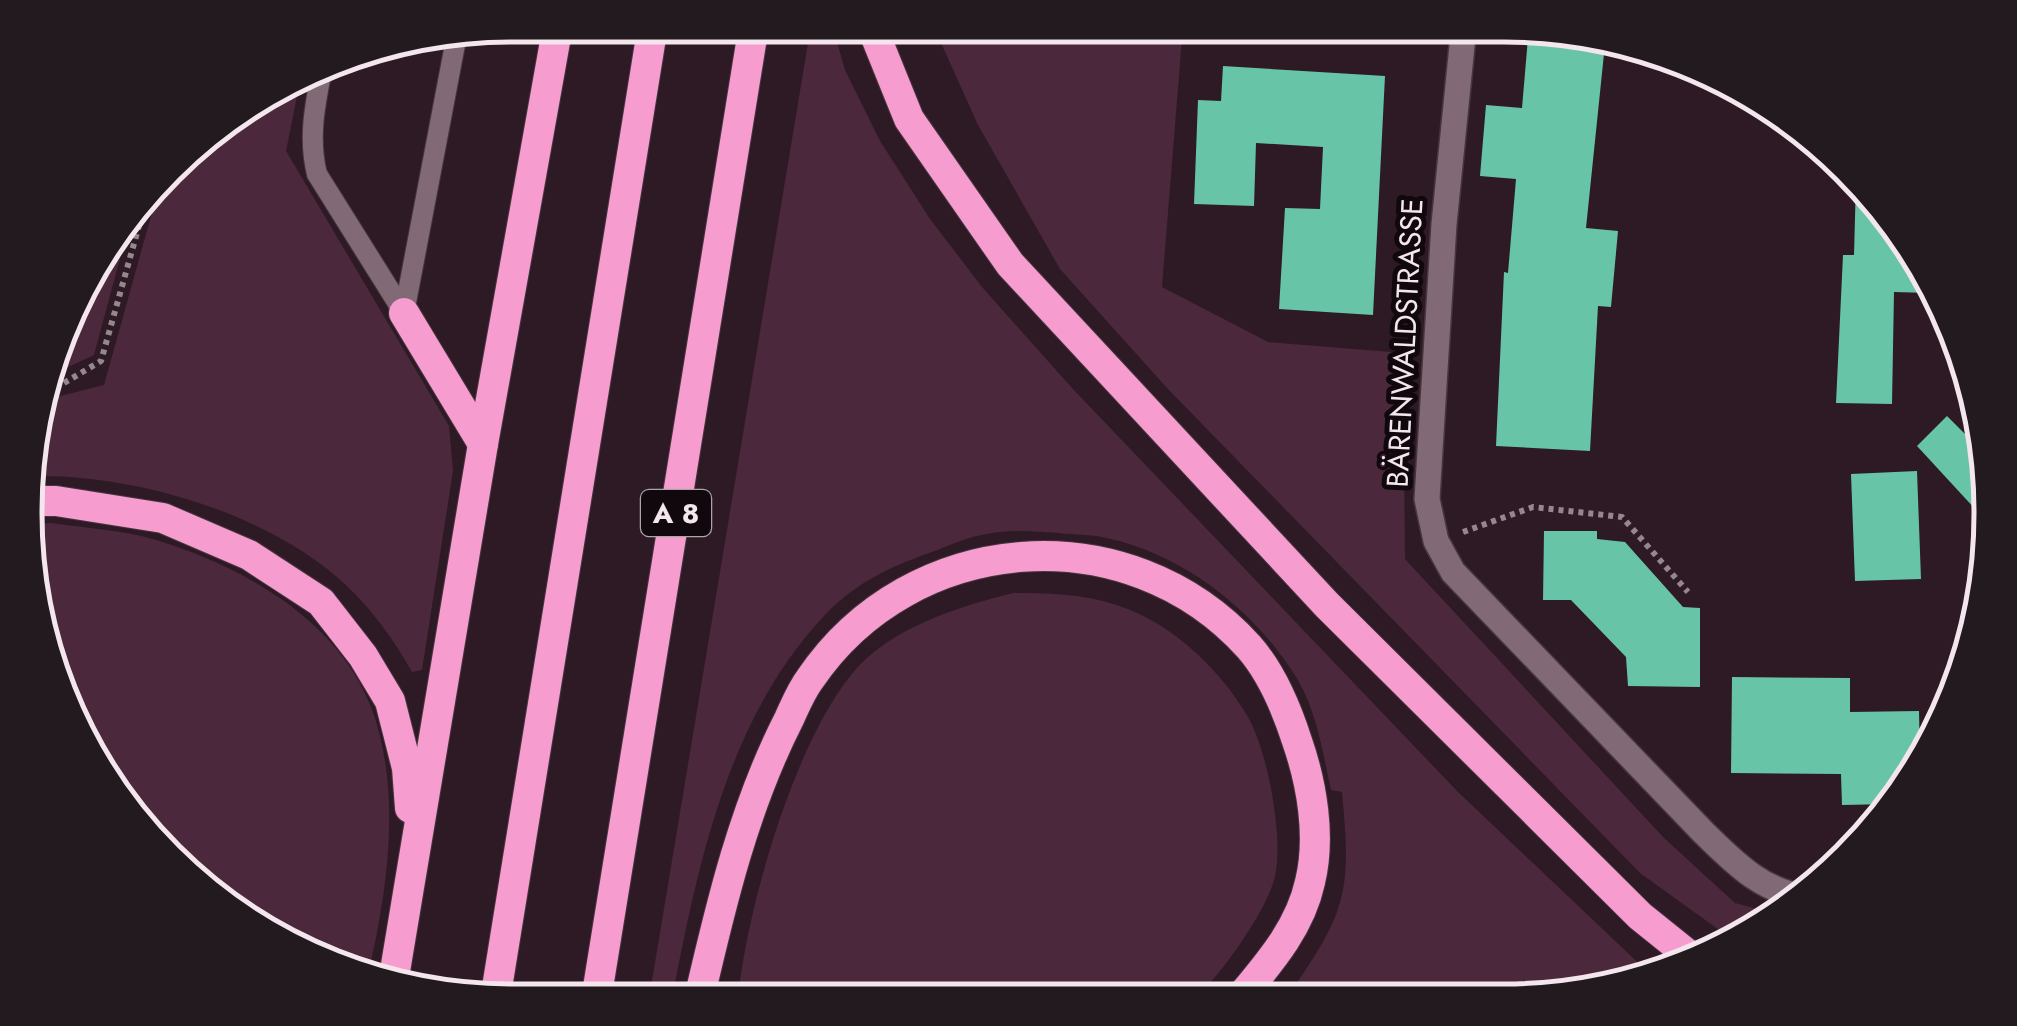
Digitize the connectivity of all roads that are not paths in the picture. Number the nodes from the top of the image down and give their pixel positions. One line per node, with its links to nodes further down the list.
1 (555, 42): 9 (highway)
2 (650, 42): 15 (highway)
3 (751, 42): 16 (highway, A 8)
4 (878, 42): 13 (highway)
5 (1462, 42): 12 (street, BÄRENWALDSTRASSE)
6 (455, 47): 8 (lane)
7 (319, 84): 8 (lane)
8 (404, 313): 9 (highway)
9 (483, 444): 11 (highway)
10 (43, 501): 11 (highway)
11 (413, 858): 14 (highway)
12 (1780, 893)
13 (1681, 949)
14 (395, 968)
15 (498, 983)
16 (599, 984)
17 (702, 984): 18 (highway)
18 (1252, 984)

